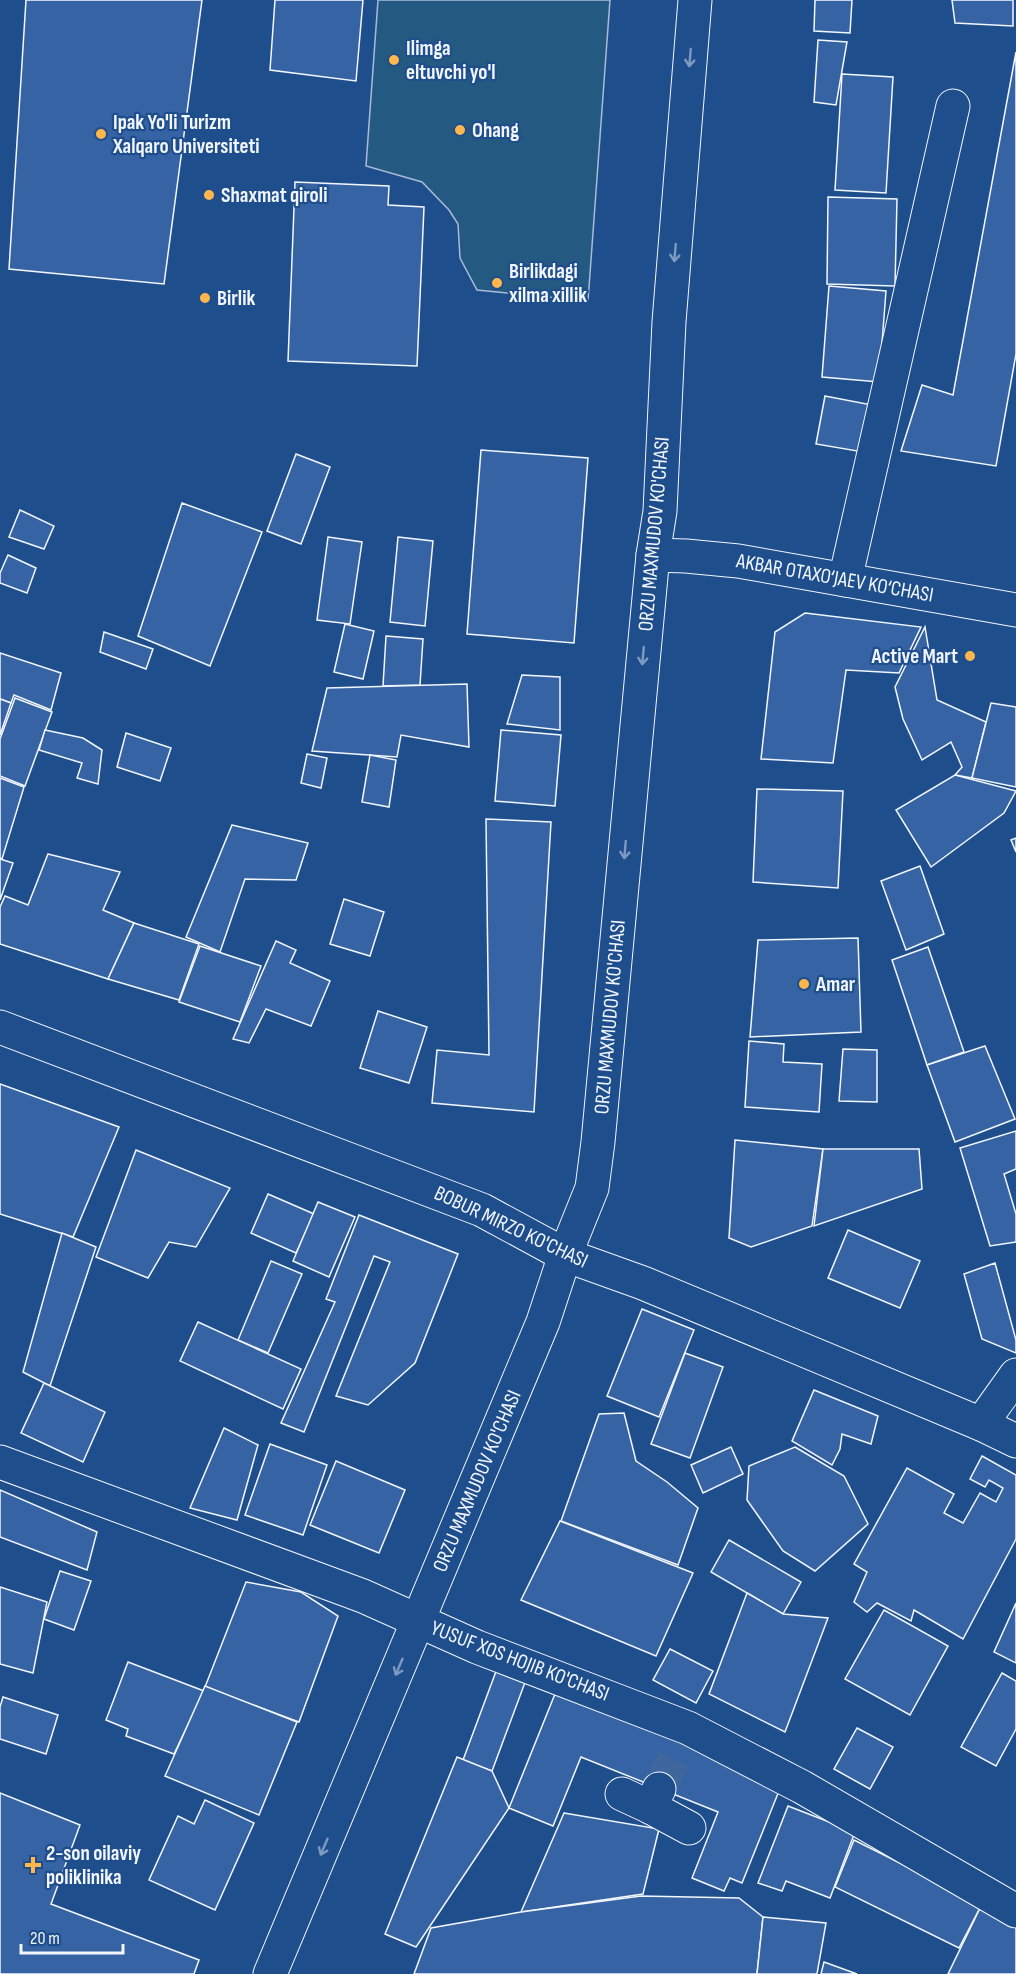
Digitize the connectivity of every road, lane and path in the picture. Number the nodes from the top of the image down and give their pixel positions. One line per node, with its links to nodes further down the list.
1 (695, 0): 3 (main road, ORZU MAXMUDOV KO'CHASI, one-way to 3)
2 (953, 106): 4 (main road)
3 (653, 555): 4 (main road, AKBAR OTAXO‘JAEV KO‘CHASI); 7 (main road, ORZU MAXMUDOV KO'CHASI, one-way to 7)
4 (845, 580): 5 (main road, AKBAR OTAXO‘JAEV KO‘CHASI)
5 (1014, 602)
6 (0, 1027): 7 (main road, BOBUR MIRZO KO'CHASI)
7 (565, 1255): 9 (main road, BOBUR MIRZO KO'CHASI); 12 (main road, ORZU MAXMUDOV KO'CHASI)
8 (1016, 1375): 9 (main road)
9 (981, 1424): 10 (main road, BOBUR MIRZO KO'CHASI)
10 (1016, 1441)
11 (0, 1462): 12 (main road, YUSUF XOS HOJIB KO'CHASI)
12 (419, 1621): 15 (main road, YUSUF XOS HOJIB KO'CHASI); 16 (main road, ORZU MAXMUDOV KO'CHASI, one-way to 16)
13 (644, 1797): 14 (main road)
14 (689, 1828)
15 (1016, 1911)
16 (270, 1974)

